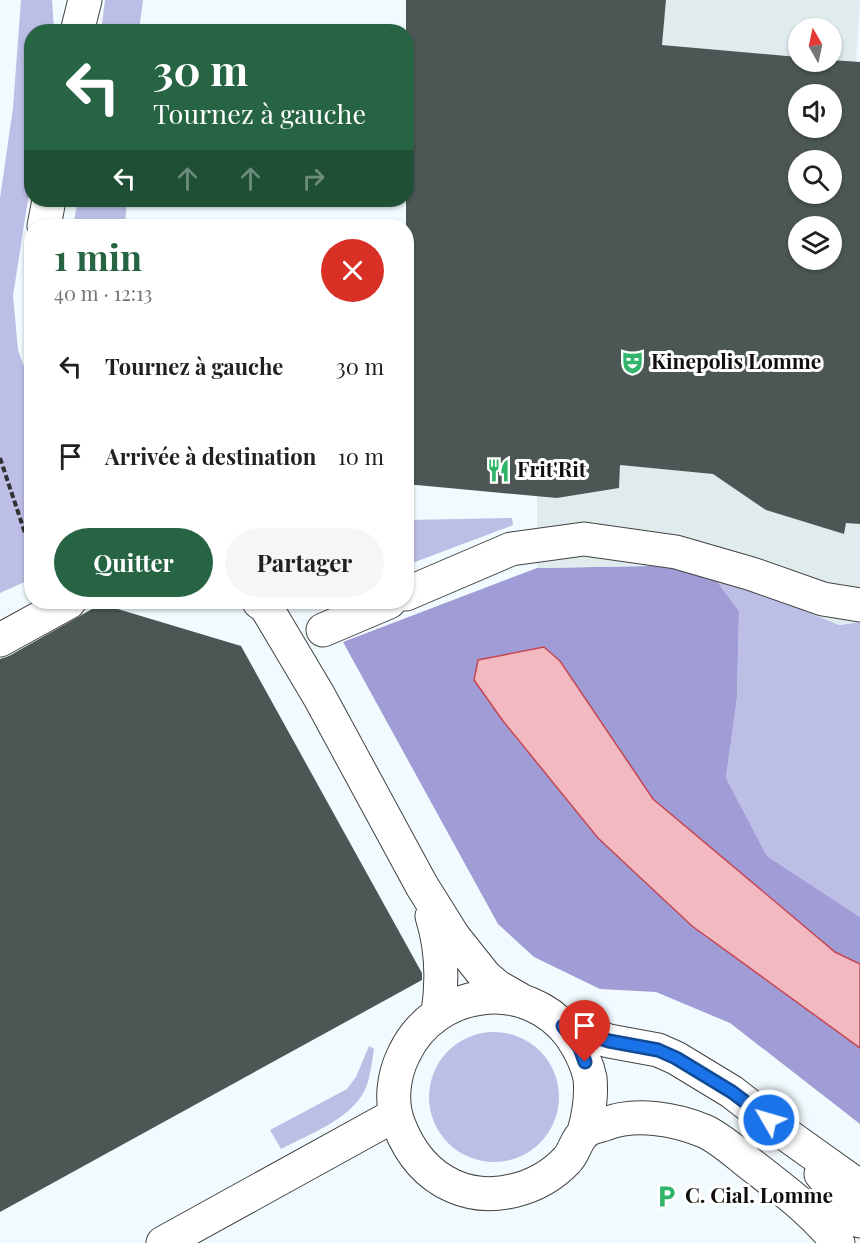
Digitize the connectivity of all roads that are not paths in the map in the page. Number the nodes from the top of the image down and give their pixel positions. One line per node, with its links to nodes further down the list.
1 (85, 0): 2 (street)
2 (79, 24)
3 (414, 591): 4 (street)
4 (860, 605)
5 (56, 609): 9 (street)
6 (268, 609): 10 (street)
7 (372, 609): 8 (street)
8 (323, 630)
9 (0, 640)
10 (422, 886): 11 (street); 12 (street)
11 (523, 1001): 12 (street); 13 (street)
12 (438, 1013): 14 (street)
13 (563, 1026): 15 (street); 16 (street)
14 (395, 1115): 15 (street); 19 (street)
15 (584, 1132): 20 (street)
16 (787, 1135): 17 (street); 18 (street)
17 (860, 1187)
18 (860, 1221)
19 (163, 1243)
20 (838, 1243)

